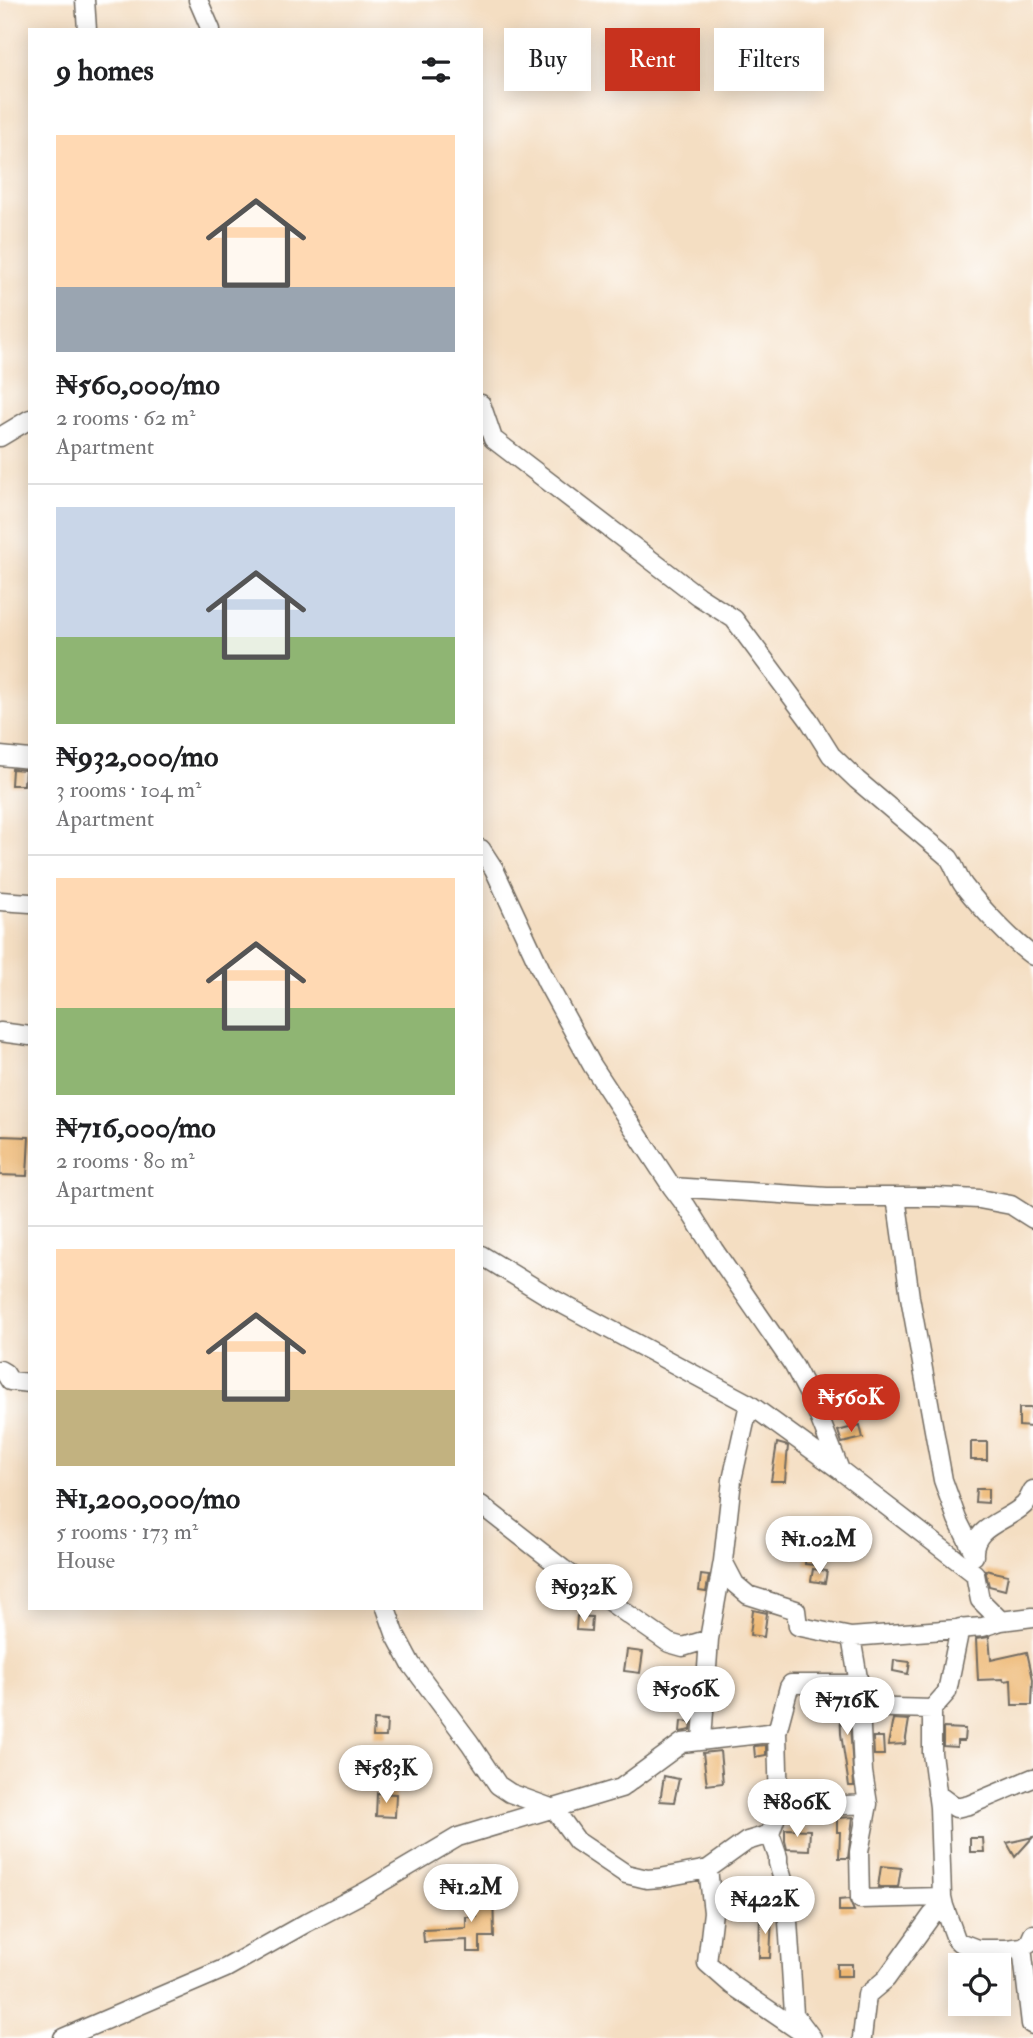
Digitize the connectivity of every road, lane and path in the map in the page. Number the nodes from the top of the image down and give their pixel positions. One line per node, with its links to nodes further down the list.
1 (85, 0): 3 (street)
2 (198, 0): 4 (street)
3 (88, 28)
4 (210, 28)
5 (483, 410): 13 (street)
6 (28, 419): 7 (street)
7 (0, 437)
8 (0, 756): 9 (street)
9 (28, 759)
10 (483, 852): 16 (street)
11 (0, 901): 12 (street)
12 (28, 903)
13 (1033, 957)
14 (0, 1032): 15 (street)
15 (28, 1036)
16 (671, 1187): 17 (street); 24 (street)
17 (896, 1197): 18 (street); 27 (street)
18 (1033, 1219)
19 (483, 1256): 23 (street)
20 (5, 1376): 21 (street); 22 (street)
21 (28, 1382)
22 (28, 1393)
23 (750, 1404): 24 (street); 28 (street)
24 (840, 1471): 29 (street)
25 (1033, 1490): 27 (street)
26 (483, 1507): 35 (street)
27 (974, 1551): 29 (street)
28 (723, 1560): 34 (street); 35 (street)
29 (975, 1574): 32 (street)
30 (386, 1610): 45 (street)
31 (1033, 1617): 32 (street)
32 (1001, 1620): 33 (street)
33 (960, 1628): 34 (street); 38 (street)
34 (851, 1637): 36 (street)
35 (709, 1639): 40 (street)
36 (859, 1684): 37 (street); 39 (street)
37 (859, 1707): 38 (street); 43 (street)
38 (932, 1709): 42 (street)
39 (777, 1732): 40 (street); 44 (street)
40 (702, 1740): 45 (street)
41 (1033, 1778): 42 (street)
42 (937, 1794): 48 (street)
43 (868, 1804): 44 (street); 48 (street)
44 (779, 1808): 46 (street)
45 (554, 1809): 47 (street); 51 (street)
46 (770, 1834): 47 (street); 52 (street)
47 (708, 1869): 52 (street)
48 (943, 1901): 49 (street); 53 (street)
49 (1027, 1941): 50 (street)
50 (1033, 2025)
51 (63, 2038)
52 (811, 2038)
53 (862, 2038)

